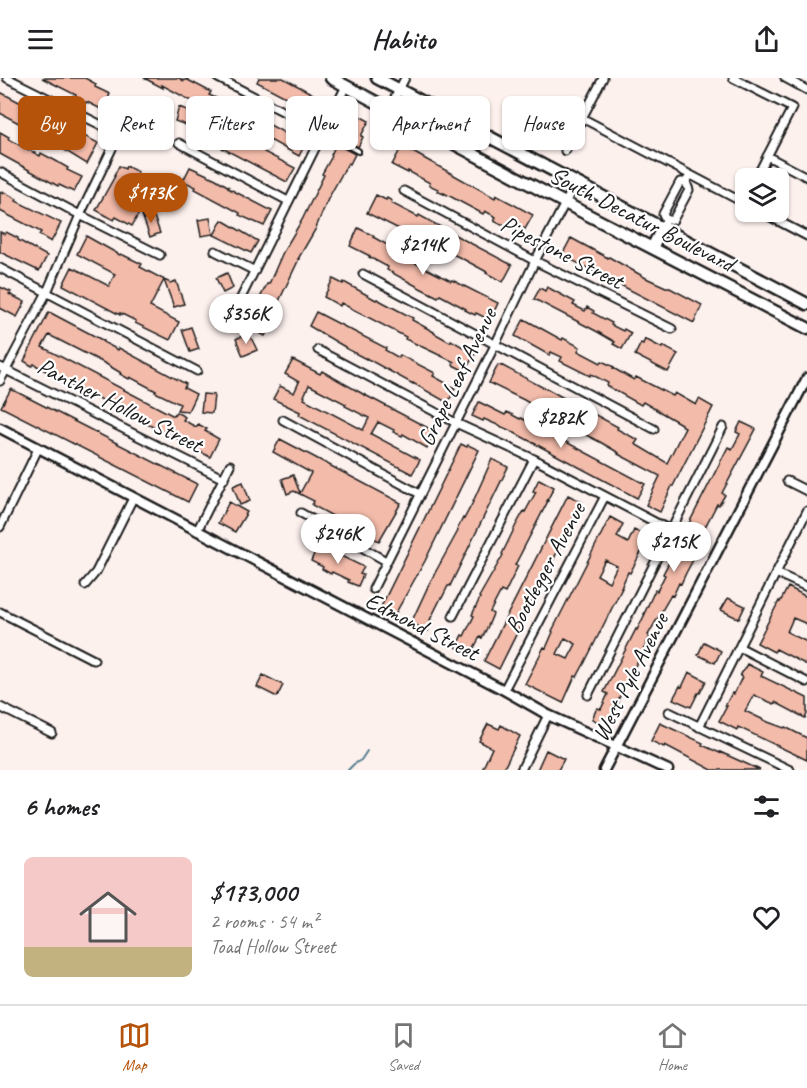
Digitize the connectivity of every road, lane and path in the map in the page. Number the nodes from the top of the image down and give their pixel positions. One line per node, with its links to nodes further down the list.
1 (7, 78): 31 (street)
2 (218, 78): 16 (street)
3 (331, 78): 9 (main road, South Decatur Boulevard)
4 (377, 78): 10 (main road, South Decatur Boulevard)
5 (405, 78): 10 (street)
6 (603, 78): 15 (street)
7 (733, 78): 21 (street)
8 (785, 78): 11 (street)
9 (346, 86): 12 (street); 14 (main road, South Decatur Boulevard)
10 (399, 90): 13 (street); 26 (main road, South Decatur Boulevard)
11 (807, 90)
12 (341, 96)
13 (396, 96)
14 (370, 99)
15 (585, 112)
16 (286, 113)
17 (585, 120): 25 (street)
18 (179, 142): 29 (street)
19 (314, 150): 29 (street)
20 (466, 150): 30 (main road, South Decatur Boulevard)
21 (767, 156): 22 (street); 24 (street)
22 (761, 168)
23 (0, 172): 31 (street)
24 (807, 177)
25 (688, 178): 28 (street); 33 (street); 33 (street)
26 (576, 182): 30 (street, Grape Leaf Avenue); 33 (main road, South Decatur Boulevard)
27 (404, 191): 38 (street, Pipestone Street)
28 (735, 198)
29 (288, 201): 40 (street)
30 (565, 203): 35 (main road, South Decatur Boulevard); 38 (street, Grape Leaf Avenue)
31 (80, 215): 37 (street); 42 (street)
32 (780, 222): 34 (street)
33 (664, 224): 35 (main road); 43 (main road, South Decatur Boulevard)
34 (807, 236)
35 (652, 248): 45 (main road, South Decatur Boulevard)
36 (215, 251): 40 (street)
37 (160, 255)
38 (535, 261): 46 (street, Pipestone Street); 47 (street, Grape Leaf Avenue)
39 (0, 268): 42 (street)
40 (255, 271): 44 (street)
41 (363, 274): 47 (street)
42 (47, 292): 49 (street); 50 (street)
43 (807, 304)
44 (233, 314)
45 (807, 328)
46 (672, 329)
47 (495, 345): 54 (street, Grape Leaf Avenue); 57 (street)
48 (318, 350): 54 (street)
49 (3, 368): 52 (street); 61 (street, Panther Hollow Street)
50 (197, 371)
51 (807, 378): 89 (street, West Pyle Avenue)
52 (0, 381)
53 (283, 420): 64 (street)
54 (456, 423): 59 (street); 64 (street, Grape Leaf Avenue)
55 (723, 427): 70 (street)
56 (0, 428): 58 (street, Edmond Street)
57 (654, 429)
58 (38, 449): 66 (street, Edmond Street); 69 (street)
59 (534, 459): 65 (street); 78 (street)
60 (230, 465): 61 (street)
61 (224, 478): 71 (street)
62 (786, 481): 63 (street)
63 (807, 491)
64 (420, 494): 72 (street, Grape Leaf Avenue)
65 (605, 496): 70 (street); 82 (street, Bootlegger Avenue)
66 (133, 498): 71 (street, Edmond Street); 74 (street)
67 (807, 511): 73 (street)
68 (301, 513): 72 (street)
69 (0, 527)
70 (670, 530): 83 (street)
71 (197, 531): 82 (street, Edmond Street)
72 (386, 561): 76 (street, Grape Leaf Avenue)
73 (776, 573): 75 (street); 79 (street)
74 (85, 585)
75 (807, 587)
76 (373, 589)
77 (0, 612): 80 (street)
78 (453, 616)
79 (739, 647): 81 (street); 87 (street)
80 (94, 660)
81 (807, 682)
82 (504, 690): 86 (street, Edmond Street)
83 (588, 695)
84 (0, 707): 88 (street)
85 (669, 712): 87 (street)
86 (548, 715): 89 (street, Edmond Street); 90 (street)
87 (699, 727): 93 (street)
88 (52, 733)
89 (616, 746): 91 (street, West Pyle Avenue); 92 (street, Edmond Street)
90 (521, 770)
91 (604, 770)
92 (668, 770)
93 (790, 770)

